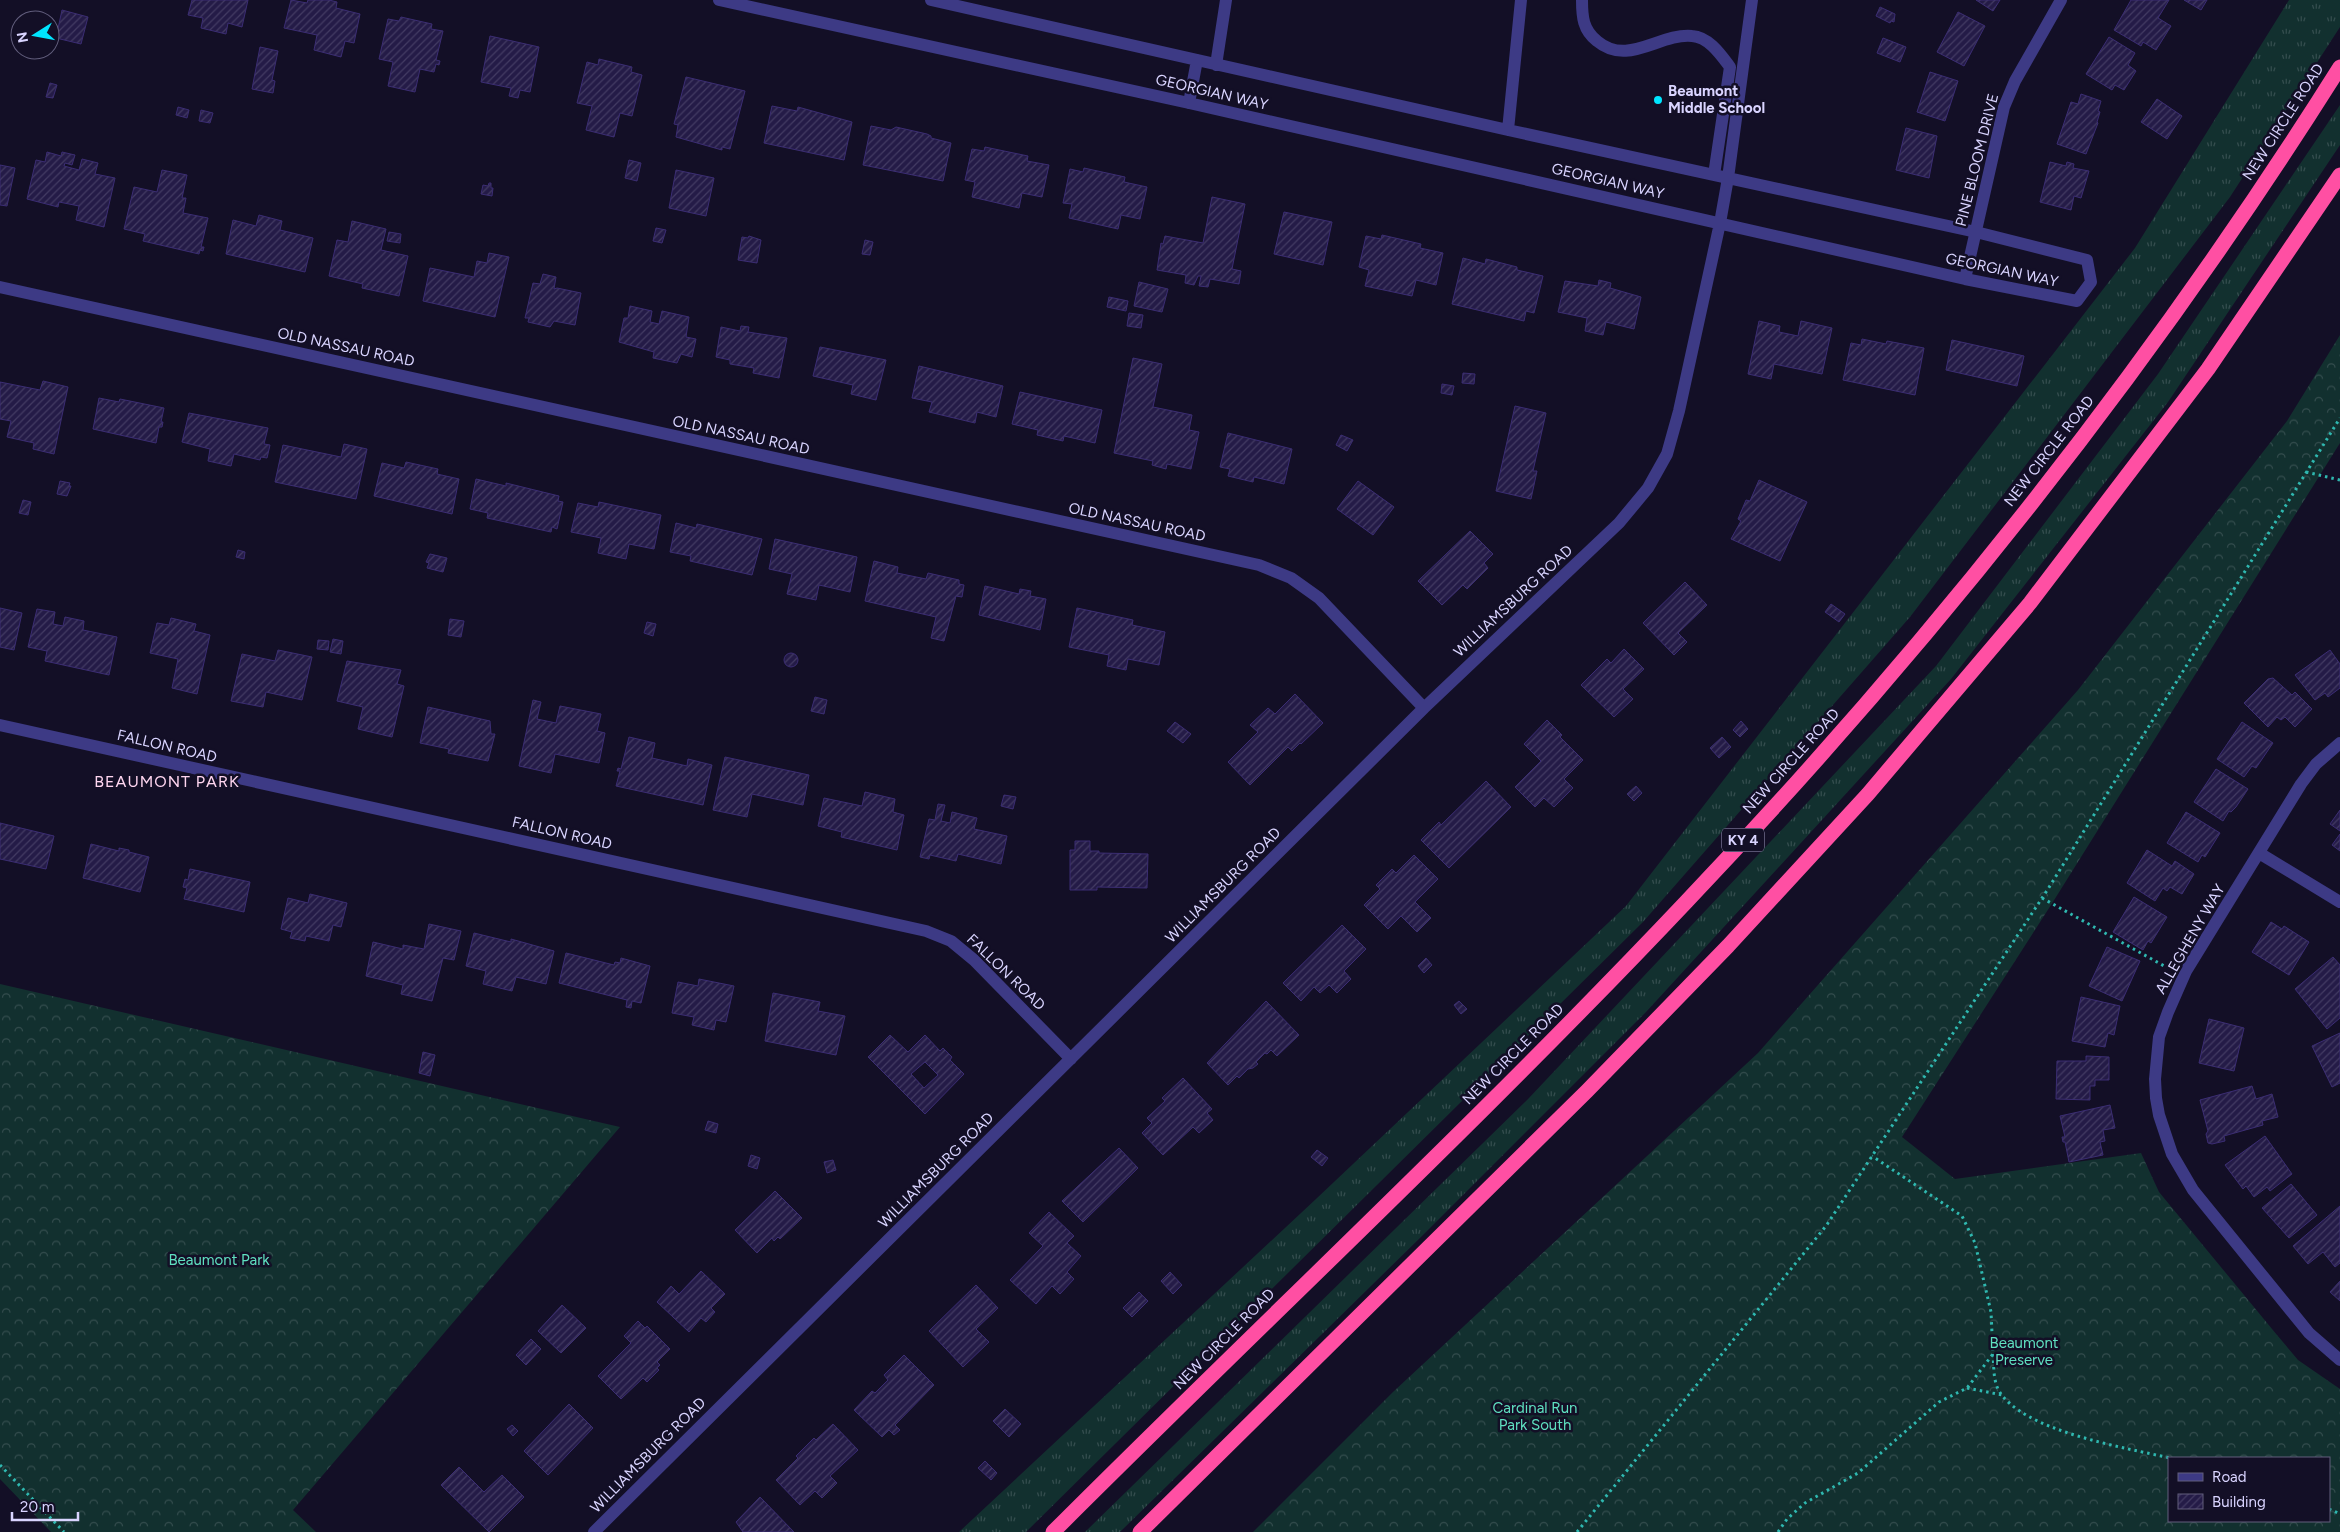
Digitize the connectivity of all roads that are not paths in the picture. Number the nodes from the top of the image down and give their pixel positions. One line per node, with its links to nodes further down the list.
1 (719, 0): 11 (street, GEORGIAN WAY)
2 (931, 0): 8 (street, GEORGIAN WAY)
3 (1226, 0): 9 (street)
4 (1520, 0): 12 (street)
5 (1582, 0): 13 (street)
6 (1752, 0): 15 (street, WILLIAMSBURG ROAD)
7 (2061, 0): 17 (street, PINE BLOOM DRIVE)
8 (1197, 60): 9 (street, GEORGIAN WAY); 11 (street)
9 (1216, 65): 12 (street, GEORGIAN WAY)
10 (2340, 67): 28 (highway, NEW CIRCLE ROAD / KY 4)
11 (1189, 103): 16 (street, GEORGIAN WAY)
12 (1508, 130): 13 (street, GEORGIAN WAY)
13 (1714, 175): 15 (street, GEORGIAN WAY)
14 (2340, 175): 29 (highway)
15 (1728, 178): 16 (street, WILLIAMSBURG ROAD); 17 (street, GEORGIAN WAY)
16 (1720, 223): 18 (street, GEORGIAN WAY); 20 (street, WILLIAMSBURG ROAD)
17 (1976, 232): 18 (street, PINE BLOOM DRIVE); 18 (street, GEORGIAN WAY)
18 (1965, 279)
19 (0, 287): 20 (street, OLD NASSAU ROAD)
20 (1424, 708): 25 (street, WILLIAMSBURG ROAD)
21 (0, 725): 25 (street, FALLON ROAD)
22 (2340, 743): 23 (street, ALLEGHENY WAY)
23 (2259, 853): 24 (street); 26 (street, ALLEGHENY WAY)
24 (2340, 902)
25 (1071, 1059): 27 (street, WILLIAMSBURG ROAD)
26 (2340, 1360)
27 (594, 1532)
28 (1053, 1532)
29 (1140, 1532)

